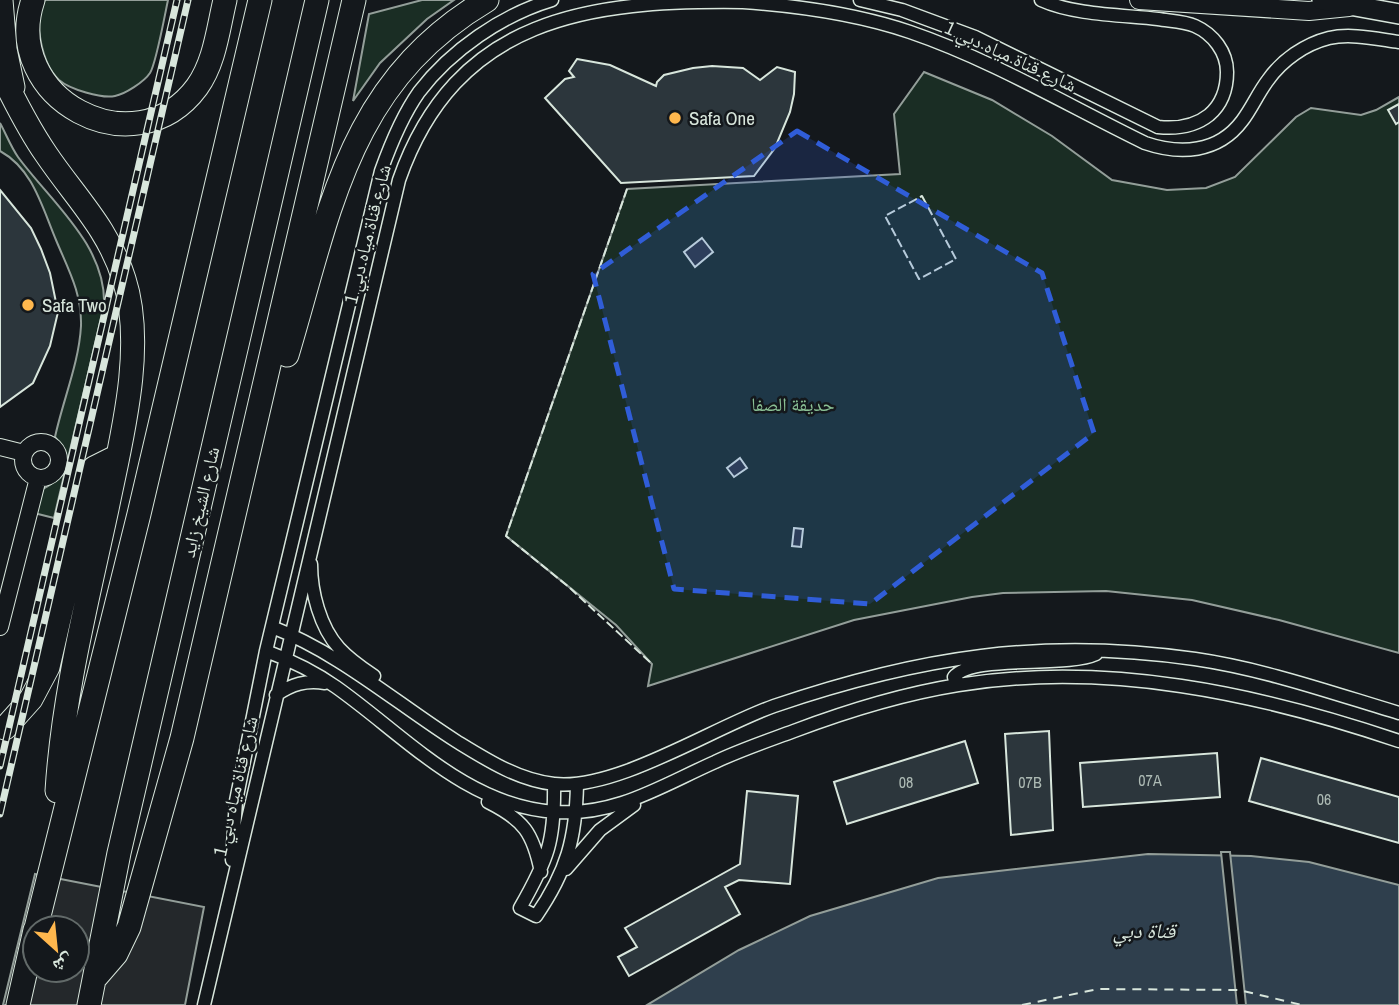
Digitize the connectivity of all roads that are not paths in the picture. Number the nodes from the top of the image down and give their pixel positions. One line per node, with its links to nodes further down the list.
1 (1, 0): 17 (highway)
2 (33, 0): 3 (highway)
3 (225, 0)
4 (260, 0): 43 (highway)
5 (317, 0): 48 (highway, شارع الشيخ زايد)
6 (355, 0): 19 (highway)
7 (488, 0): 19 (highway)
8 (552, 0): 25 (street, شارع قناة مياه دبي 1)
9 (860, 0): 10 (street, شارع قناة مياه دبي 1)
10 (1041, 0)
11 (1139, 0): 13 (main road)
12 (1322, 0): 13 (main road)
13 (1356, 6): 14 (main road)
14 (1399, 14)
15 (1399, 41): 23 (street, شارع قناة مياه دبي 1)
16 (0, 71): 17 (highway)
17 (23, 117): 21 (highway)
18 (0, 447): 20 (street)
19 (251, 449): 48 (highway)
20 (24, 453): 22 (street); 22 (street)
21 (118, 456): 35 (highway); 43 (highway)
22 (38, 478): 24 (street)
23 (310, 548): 26 (street, شارع قناة مياه دبي 1); 33 (street)
24 (0, 628)
25 (272, 628): 26 (street); 27 (street, شارع قناة مياه دبي 1)
26 (291, 635): 29 (street, شارع قناة مياه دبي 1); 33 (street)
27 (266, 651): 29 (street); 46 (street, شارع قناة مياه دبي 1)
28 (1102, 651): 30 (street); 34 (street); 38 (street)
29 (284, 658): 31 (street); 32 (street, شارع قناة مياه دبي 1)
30 (961, 684): 36 (street); 40 (street)
31 (335, 686): 32 (street); 39 (street)
32 (276, 695): 46 (street, شارع قناة مياه دبي 1)
33 (409, 710): 37 (street)
34 (1399, 713)
35 (5, 727)
36 (1399, 741)
37 (554, 784): 38 (street); 42 (street)
38 (577, 784): 41 (street)
39 (466, 785): 42 (street); 44 (street)
40 (655, 790): 41 (street); 45 (street)
41 (576, 811): 42 (street); 45 (street)
42 (554, 812): 44 (street)
43 (55, 844): 47 (highway)
44 (541, 872): 45 (street)
45 (562, 875)
46 (230, 892): 52 (street, شارع قناة مياه دبي 1)
47 (39, 914)
48 (95, 978): 51 (highway, شارع الشيخ زايد)
49 (23, 984): 50 (highway)
50 (18, 1005)
51 (89, 1005)
52 (204, 1005)

